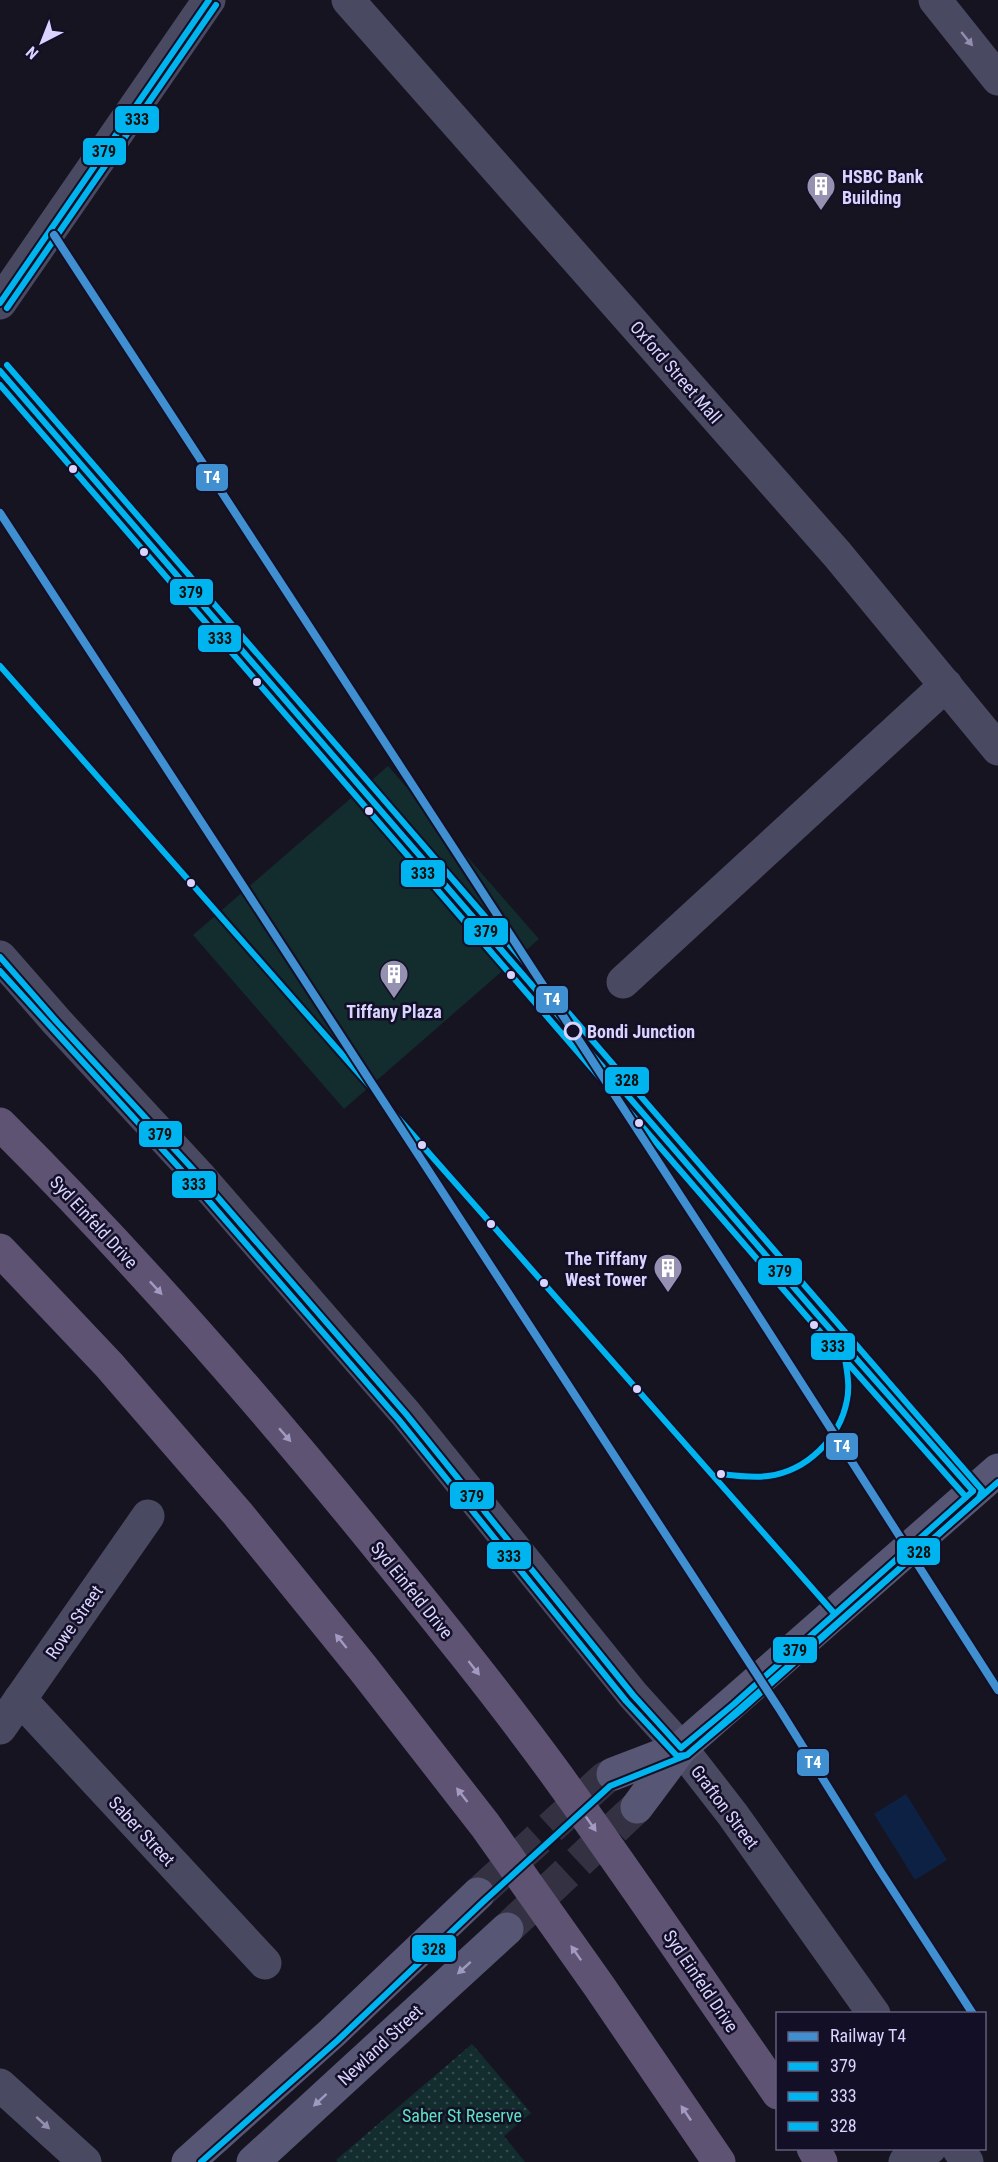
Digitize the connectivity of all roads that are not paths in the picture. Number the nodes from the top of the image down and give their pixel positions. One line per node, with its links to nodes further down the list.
1 (209, 0): 5 (street)
2 (348, 0): 6 (street, Oxford Street Mall)
3 (935, 0): 4 (street, one-way to 4)
4 (998, 78)
5 (0, 303)
6 (946, 685): 7 (street, Oxford Street Mall); 9 (street)
7 (998, 748)
8 (0, 957): 16 (street, Grafton Street)
9 (623, 982)
10 (0, 1124): 24 (main road, Syd Einfeld Drive, one-way to 24, bridge)
11 (0, 1250): 29 (main road, one-way to 11, bridge)
12 (998, 1470): 16 (street)
13 (148, 1516): 14 (street, Rowe Street)
14 (20, 1699): 15 (street, Rowe Street); 21 (street, Saber Street)
15 (0, 1728)
16 (681, 1748): 17 (street); 18 (street); 22 (street, Grafton Street)
17 (613, 1774)
18 (637, 1807)
19 (478, 1894): 27 (street)
20 (507, 1929): 28 (street, Newland Street, one-way to 28)
21 (265, 1963)
22 (873, 2012)
23 (0, 2085): 26 (street, one-way to 26)
24 (776, 2092)
25 (926, 2150): 30 (street)
26 (86, 2162)
27 (188, 2162)
28 (253, 2162)
29 (719, 2162)
30 (905, 2162)

